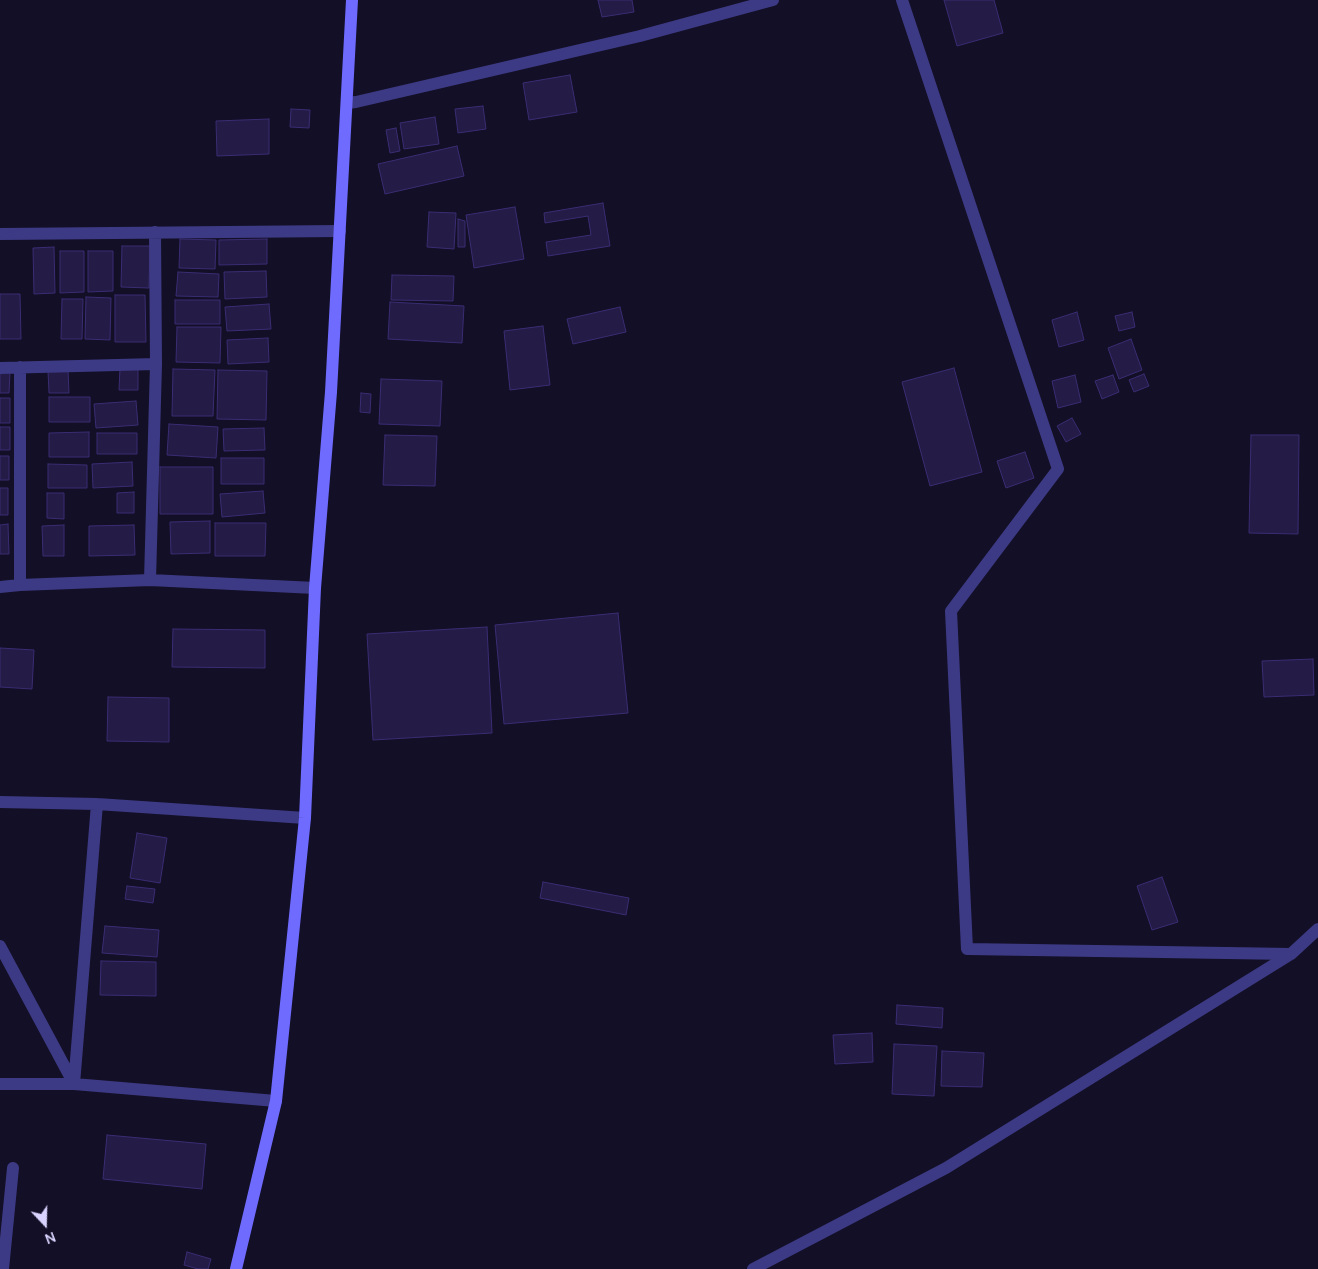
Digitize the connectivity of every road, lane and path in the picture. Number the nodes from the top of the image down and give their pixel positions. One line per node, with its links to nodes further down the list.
1 (352, 0): 4 (main road)
2 (773, 0): 4 (street)
3 (902, 0): 20 (street)
4 (347, 103): 5 (main road)
5 (340, 231): 6 (street); 14 (main road)
6 (155, 232): 7 (street); 8 (street)
7 (0, 234)
8 (156, 364): 9 (street); 11 (street)
9 (20, 367): 10 (street); 12 (street)
10 (0, 368)
11 (150, 580): 12 (street); 14 (street)
12 (20, 585): 13 (street)
13 (0, 587)
14 (315, 588): 17 (main road)
15 (0, 802): 16 (street)
16 (97, 804): 17 (street); 22 (street)
17 (305, 818): 23 (main road)
18 (1318, 929): 20 (street)
19 (0, 946): 22 (street)
20 (1291, 954): 27 (street)
21 (0, 1084): 22 (street)
22 (74, 1084): 23 (street)
23 (276, 1101): 26 (main road)
24 (13, 1168): 25 (street)
25 (3, 1269)
26 (236, 1269)
27 (753, 1269)

